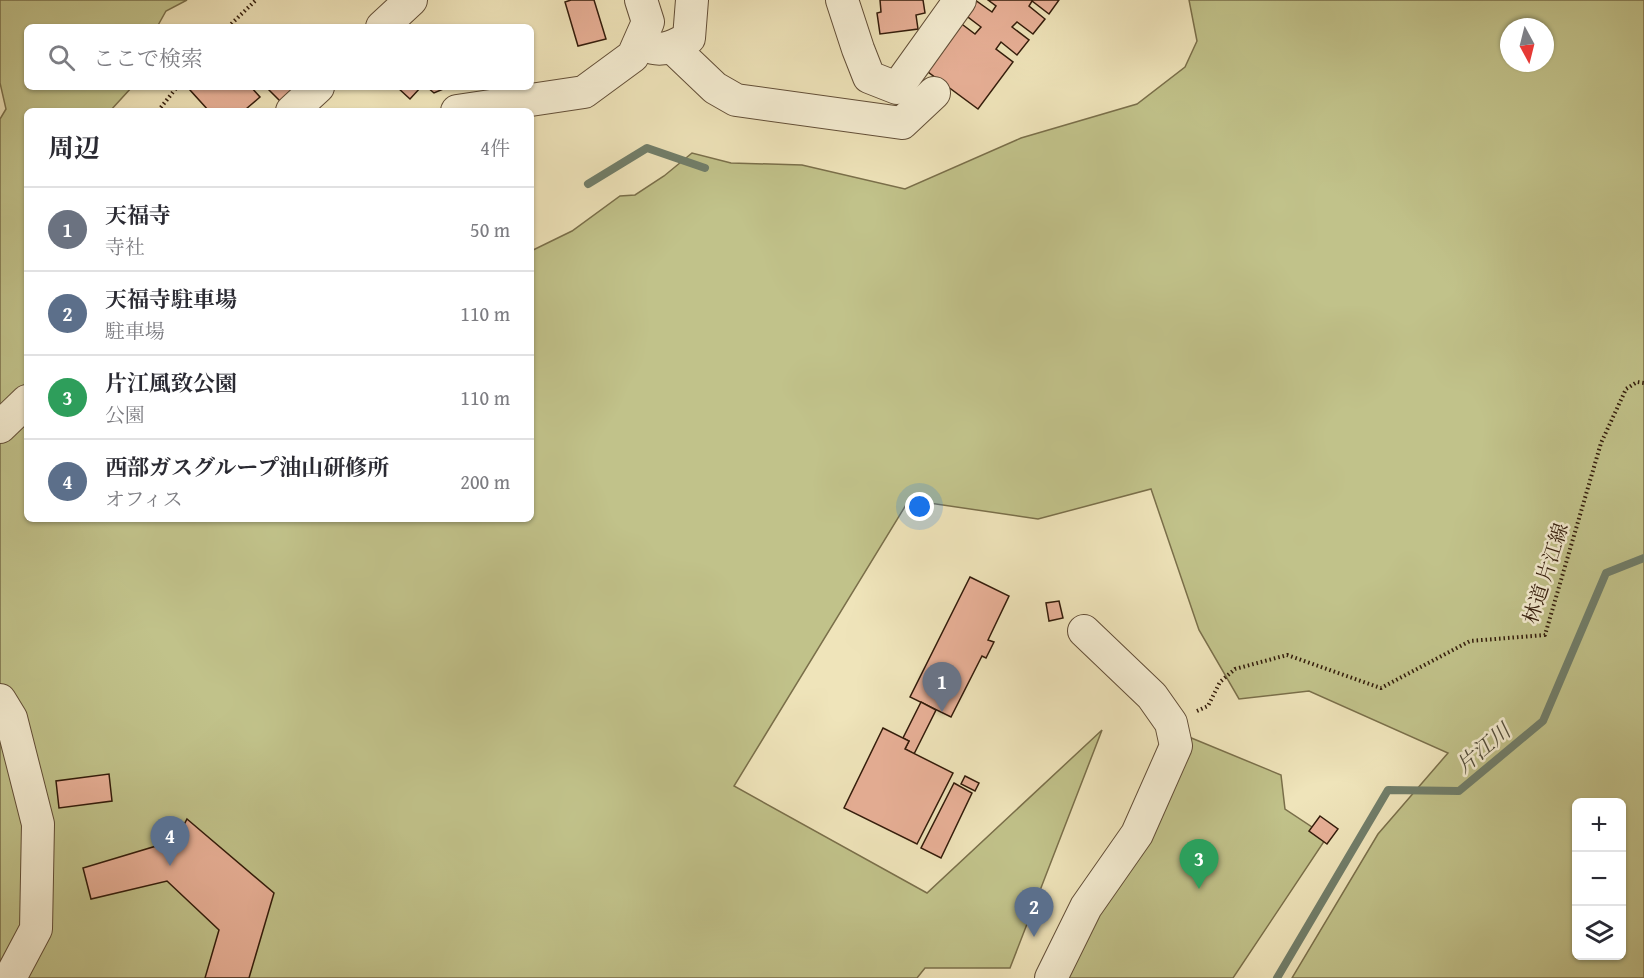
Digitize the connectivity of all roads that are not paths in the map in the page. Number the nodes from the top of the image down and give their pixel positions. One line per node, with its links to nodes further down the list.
1 (411, 0): 6 (street)
2 (641, 0): 7 (street)
3 (692, 0): 8 (street)
4 (842, 0): 5 (street)
5 (960, 0)
6 (385, 24)
7 (638, 44): 8 (street); 12 (street)
8 (672, 47): 10 (street)
9 (315, 90): 11 (street)
10 (934, 93)
11 (295, 108)
12 (477, 108)
13 (24, 404): 14 (street)
14 (0, 427)
15 (1084, 631): 18 (street)
16 (0, 700): 17 (street)
17 (10, 978)
18 (1051, 978)

